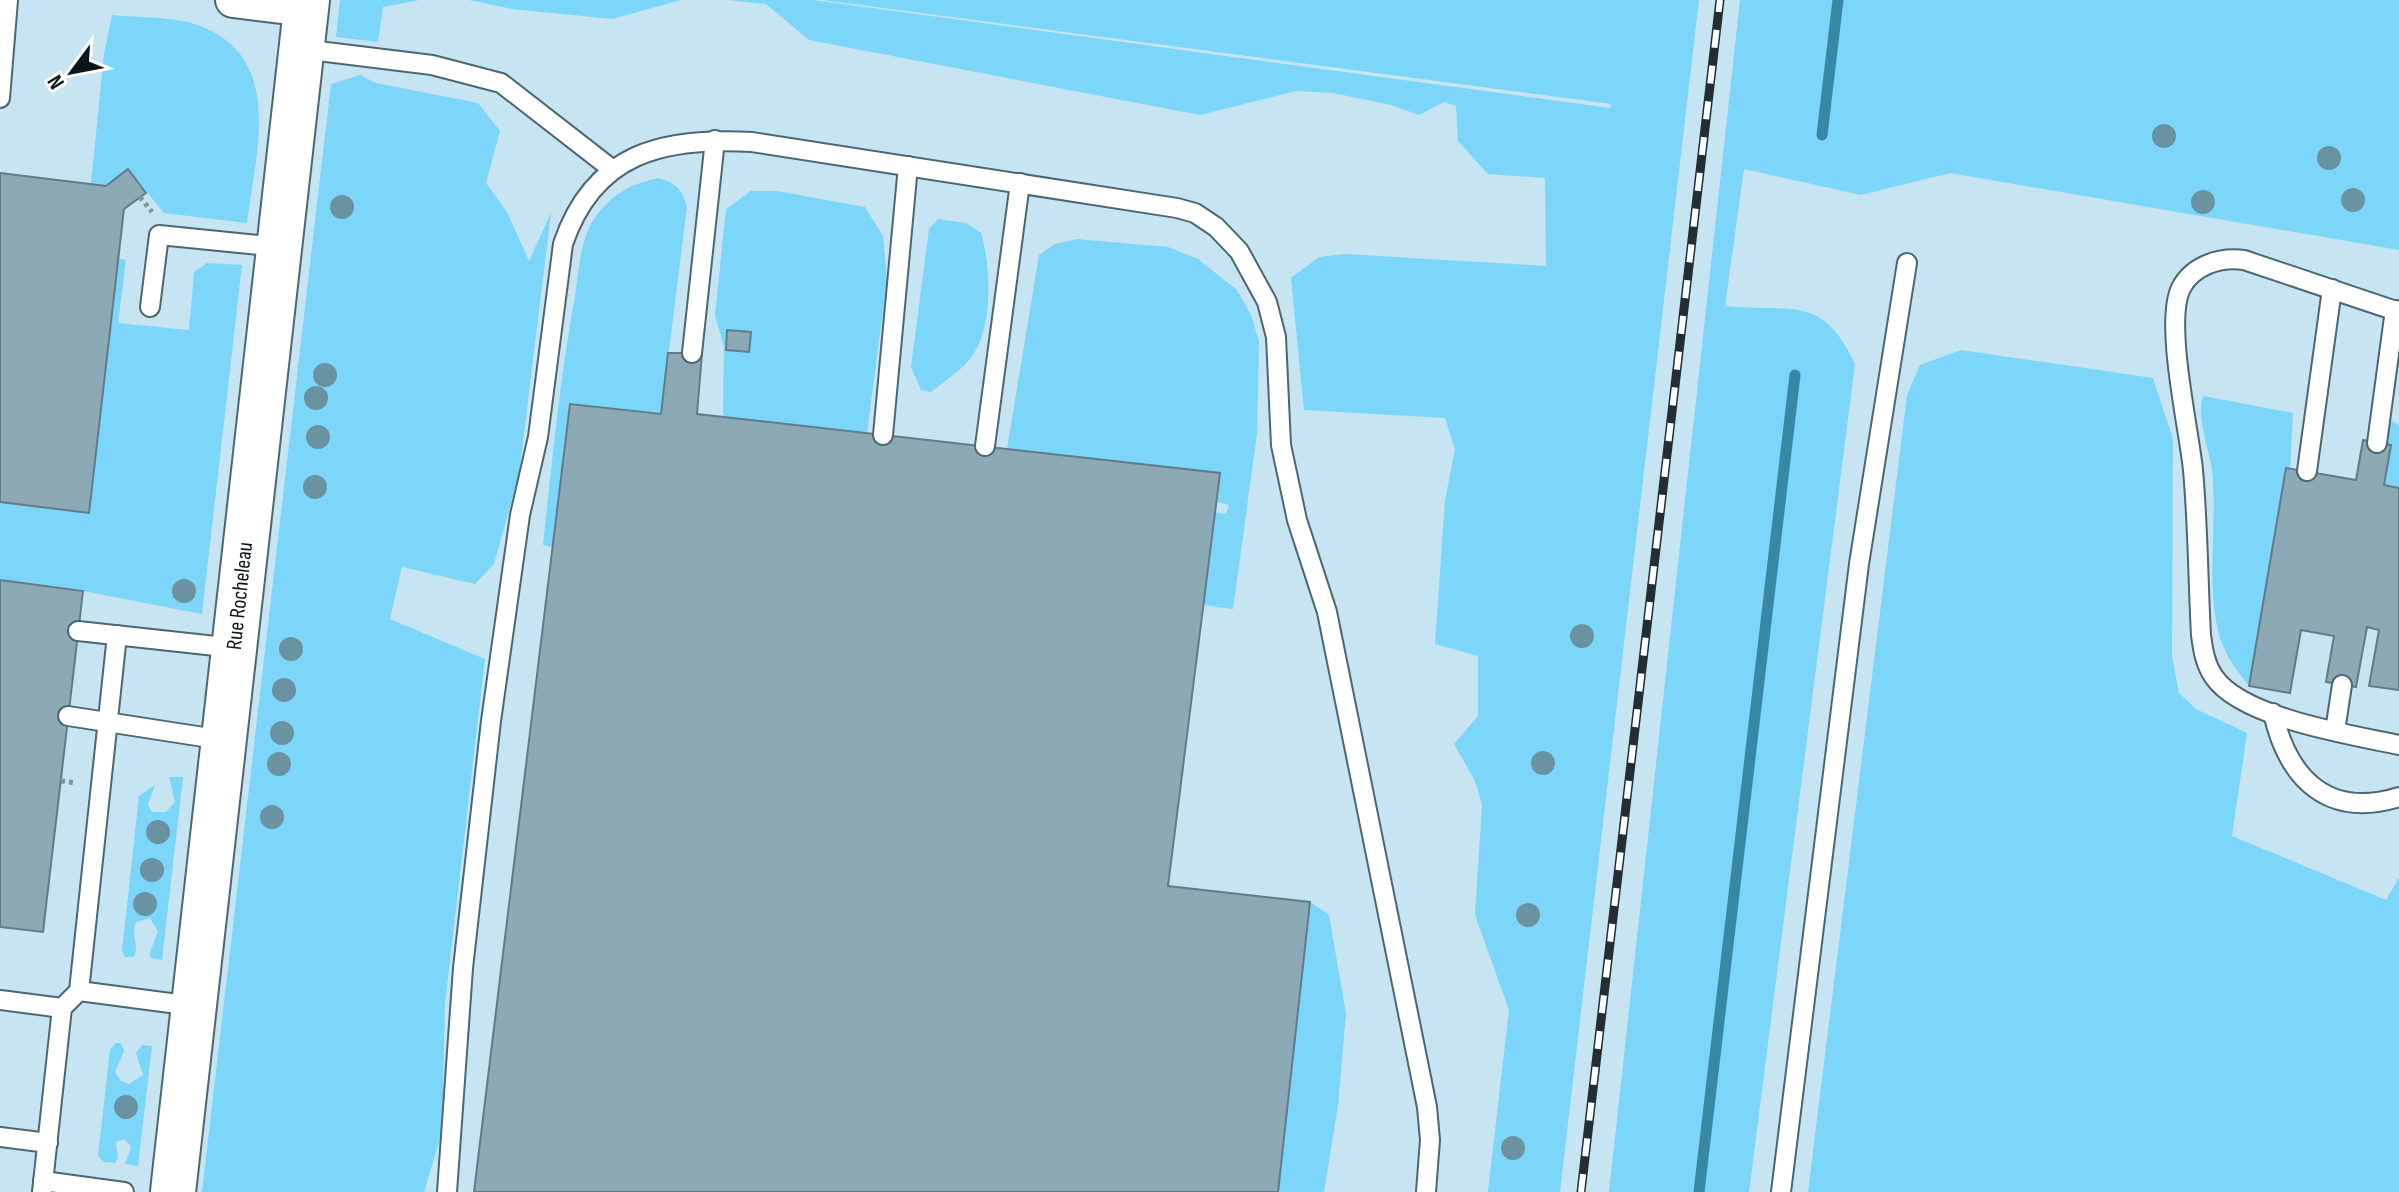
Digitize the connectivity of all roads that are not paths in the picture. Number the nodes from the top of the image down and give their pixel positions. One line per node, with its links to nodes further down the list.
1 (8, 0): 4 (lane)
2 (233, 0): 3 (street)
3 (305, 19): 7 (lane); 9 (street, Rue Rocheleau)
4 (0, 98)
5 (715, 140): 6 (lane); 7 (lane); 14 (lane)
6 (908, 166): 8 (lane); 15 (lane)
7 (613, 170): 39 (lane)
8 (1020, 183): 17 (lane); 40 (lane)
9 (279, 247): 12 (lane); 21 (street, Rue Rocheleau)
10 (1907, 263): 41 (lane)
11 (2332, 289): 13 (lane); 18 (lane); 23 (lane)
12 (150, 307)
13 (2397, 311): 16 (lane)
14 (692, 353)
15 (883, 435)
16 (2377, 443)
17 (985, 446)
18 (2307, 471)
19 (78, 631): 20 (lane)
20 (117, 635): 21 (lane); 25 (lane)
21 (234, 648): 27 (street, Rue Rocheleau)
22 (2342, 685): 26 (lane)
23 (2273, 713): 26 (lane); 29 (lane)
24 (68, 716): 25 (lane)
25 (106, 722): 27 (lane); 30 (lane)
26 (2335, 731): 28 (lane)
27 (223, 740): 32 (street, Rue Rocheleau)
28 (2399, 745)
29 (2399, 797)
30 (79, 991): 32 (lane); 33 (lane)
31 (0, 1000): 33 (lane)
32 (193, 1006): 38 (street, Rue Rocheleau)
33 (62, 1008): 35 (lane)
34 (0, 1137): 35 (lane)
35 (48, 1143): 36 (lane)
36 (43, 1186): 37 (lane)
37 (124, 1192)
38 (173, 1192)
39 (447, 1192)
40 (1426, 1192)
41 (1781, 1192)

